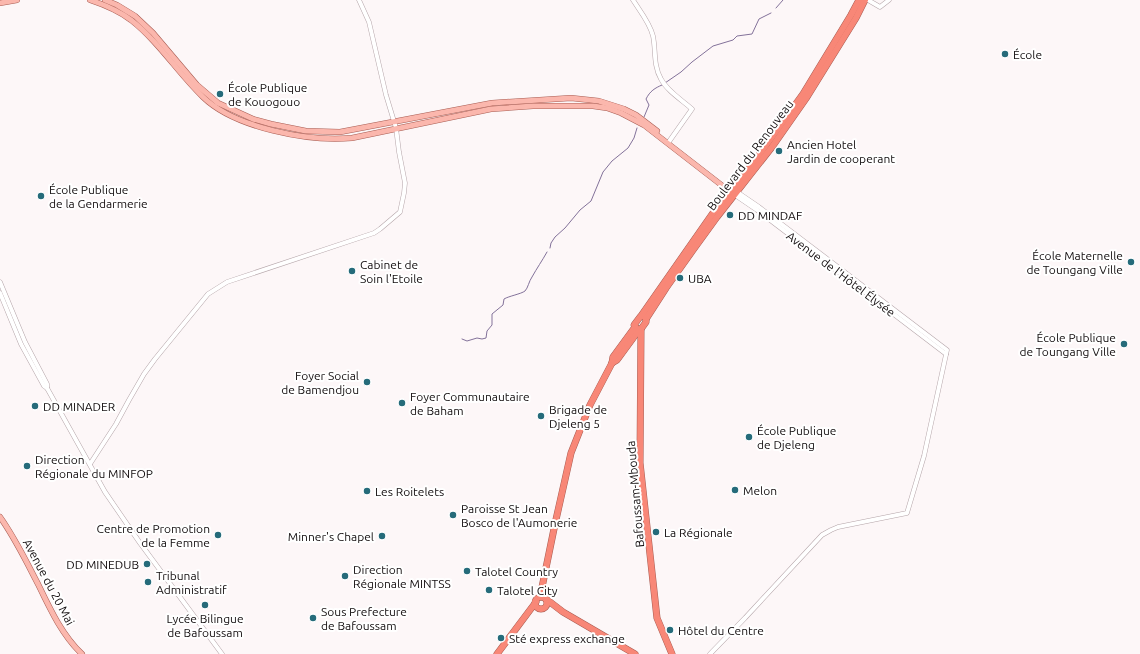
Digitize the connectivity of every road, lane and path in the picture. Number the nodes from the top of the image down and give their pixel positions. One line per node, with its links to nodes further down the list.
1 (17, 0): 9 (main road)
2 (90, 0): 11 (main road)
3 (105, 0): 10 (main road)
4 (359, 0): 10 (street)
5 (633, 0): 12 (street)
6 (859, 0): 13 (highway, Boulevard du Renouveau)
7 (867, 0): 8 (street); 13 (highway, Boulevard du Renouveau)
8 (889, 0)
9 (0, 3)
10 (394, 122): 11 (street); 12 (main road)
11 (396, 128): 12 (main road); 19 (street)
12 (669, 142): 14 (main road)
13 (766, 150): 14 (highway, Boulevard du Renouveau)
14 (734, 192): 18 (highway, Boulevard du Renouveau); 28 (street, Avenue de l'Hôtel Élysée)
15 (0, 282): 17 (street)
16 (0, 293): 17 (street)
17 (5, 299): 19 (street)
18 (638, 328): 21 (highway, Boulevard du Renouveau); 27 (highway, Bafoussam-Mbouda)
19 (90, 464): 24 (street)
20 (0, 517): 23 (main road, Avenue du 20 Mai)
21 (541, 603): 22 (highway); 22 (highway); 25 (highway)
22 (562, 612): 26 (highway)
23 (82, 654)
24 (222, 654)
25 (497, 654)
26 (635, 654)
27 (672, 654)
28 (710, 654)

